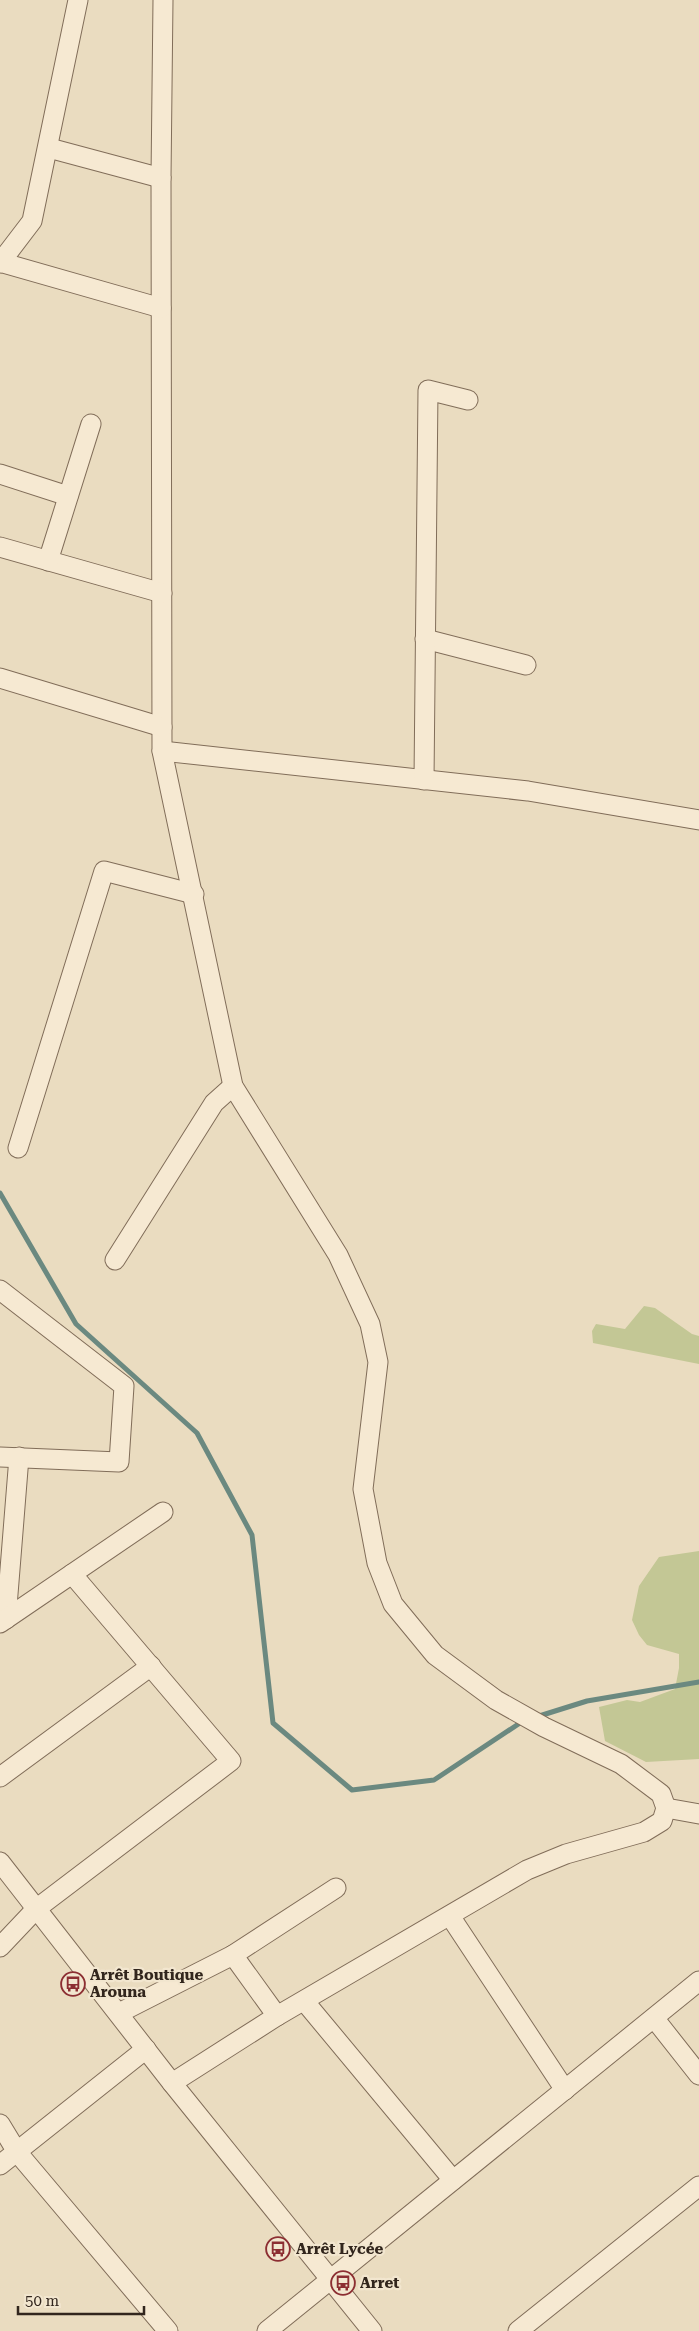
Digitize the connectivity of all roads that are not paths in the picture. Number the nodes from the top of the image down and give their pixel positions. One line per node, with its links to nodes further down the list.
1 (78, 0): 3 (street)
2 (163, 0): 4 (street)
3 (49, 148): 4 (street); 5 (street)
4 (161, 178): 6 (street)
5 (0, 263): 6 (street)
6 (161, 308): 13 (street)
7 (468, 400): 14 (street)
8 (91, 424): 10 (street)
9 (0, 474): 10 (street)
10 (68, 496): 12 (street)
11 (0, 547): 12 (street)
12 (48, 561): 13 (street)
13 (162, 593): 17 (street)
14 (425, 639): 15 (street); 19 (street)
15 (526, 665)
16 (0, 680): 17 (street)
17 (162, 727): 18 (street)
18 (162, 751): 19 (street); 21 (street)
19 (424, 780): 20 (street)
20 (699, 820)
21 (194, 894): 22 (street); 23 (street)
22 (233, 1086): 24 (street); 33 (street)
23 (18, 1148)
24 (115, 1260)
25 (0, 1290): 27 (street)
26 (0, 1456): 27 (street)
27 (19, 1457): 30 (street)
28 (163, 1512): 29 (street)
29 (72, 1574): 30 (street); 31 (street)
30 (3, 1621)
31 (150, 1666): 32 (street); 37 (street)
32 (0, 1777)
33 (666, 1808): 34 (street); 38 (street)
34 (699, 1814)
35 (0, 1862): 37 (street)
36 (336, 1888): 40 (street)
37 (36, 1909): 39 (street); 43 (street)
38 (450, 1916): 42 (street); 49 (street)
39 (0, 1948)
40 (233, 1955): 43 (street); 44 (street)
41 (699, 1981): 45 (street)
42 (305, 2002): 44 (street); 53 (street)
43 (118, 2013): 46 (street)
44 (277, 2016): 48 (street)
45 (654, 2018): 47 (street); 49 (street)
46 (146, 2049): 48 (street); 51 (street)
47 (699, 2075)
48 (172, 2083): 55 (street)
49 (565, 2090): 53 (street)
50 (0, 2124): 51 (street)
51 (16, 2152): 52 (street); 56 (street)
52 (0, 2165)
53 (454, 2180): 55 (street)
54 (699, 2186): 59 (street)
55 (331, 2279): 57 (street); 58 (street)
56 (168, 2331)
57 (267, 2331)
58 (372, 2331)
59 (518, 2331)

